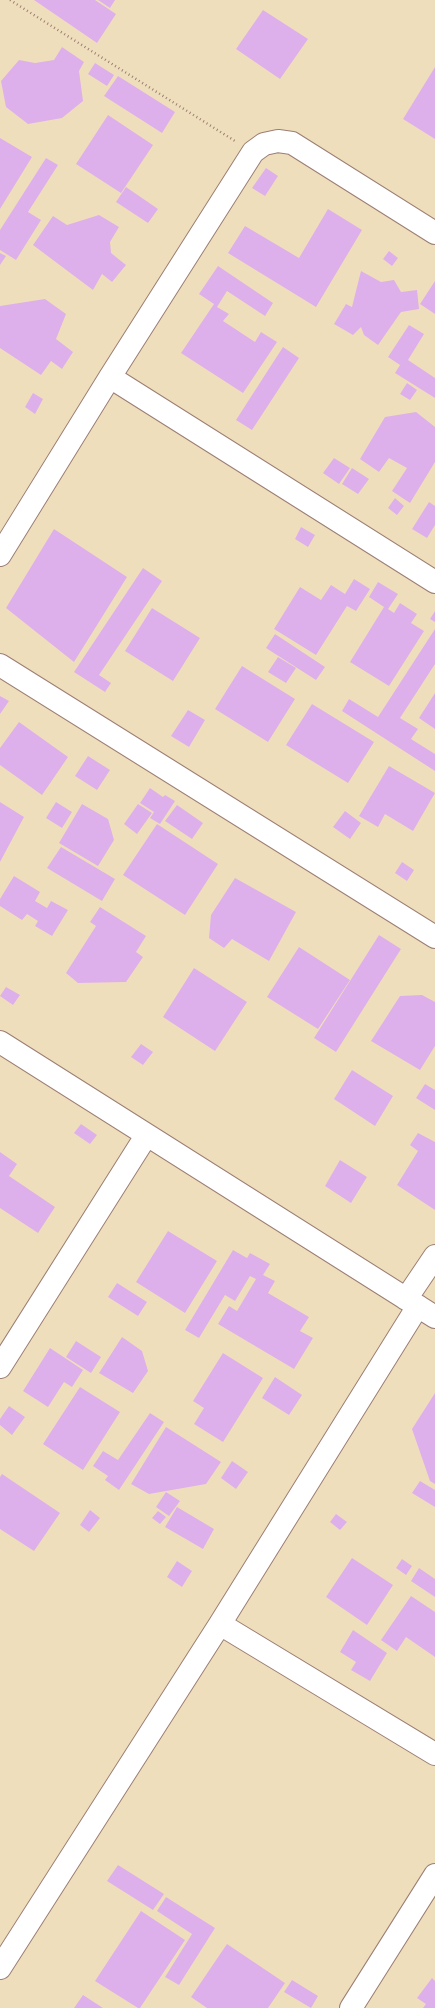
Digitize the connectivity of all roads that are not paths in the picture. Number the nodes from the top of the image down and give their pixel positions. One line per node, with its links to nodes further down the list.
1 (435, 233): 2 (street)
2 (110, 377): 3 (street); 4 (street)
3 (0, 555)
4 (435, 582)
5 (0, 665): 6 (street)
6 (435, 937)
7 (0, 1042): 8 (street)
8 (146, 1136): 10 (street); 11 (street)
9 (435, 1256): 10 (street)
10 (420, 1308): 12 (street)
11 (0, 1367)
12 (220, 1624): 13 (street); 15 (street)
13 (435, 1754)
14 (435, 1875): 16 (street)
15 (0, 1968)
16 (351, 2008)

